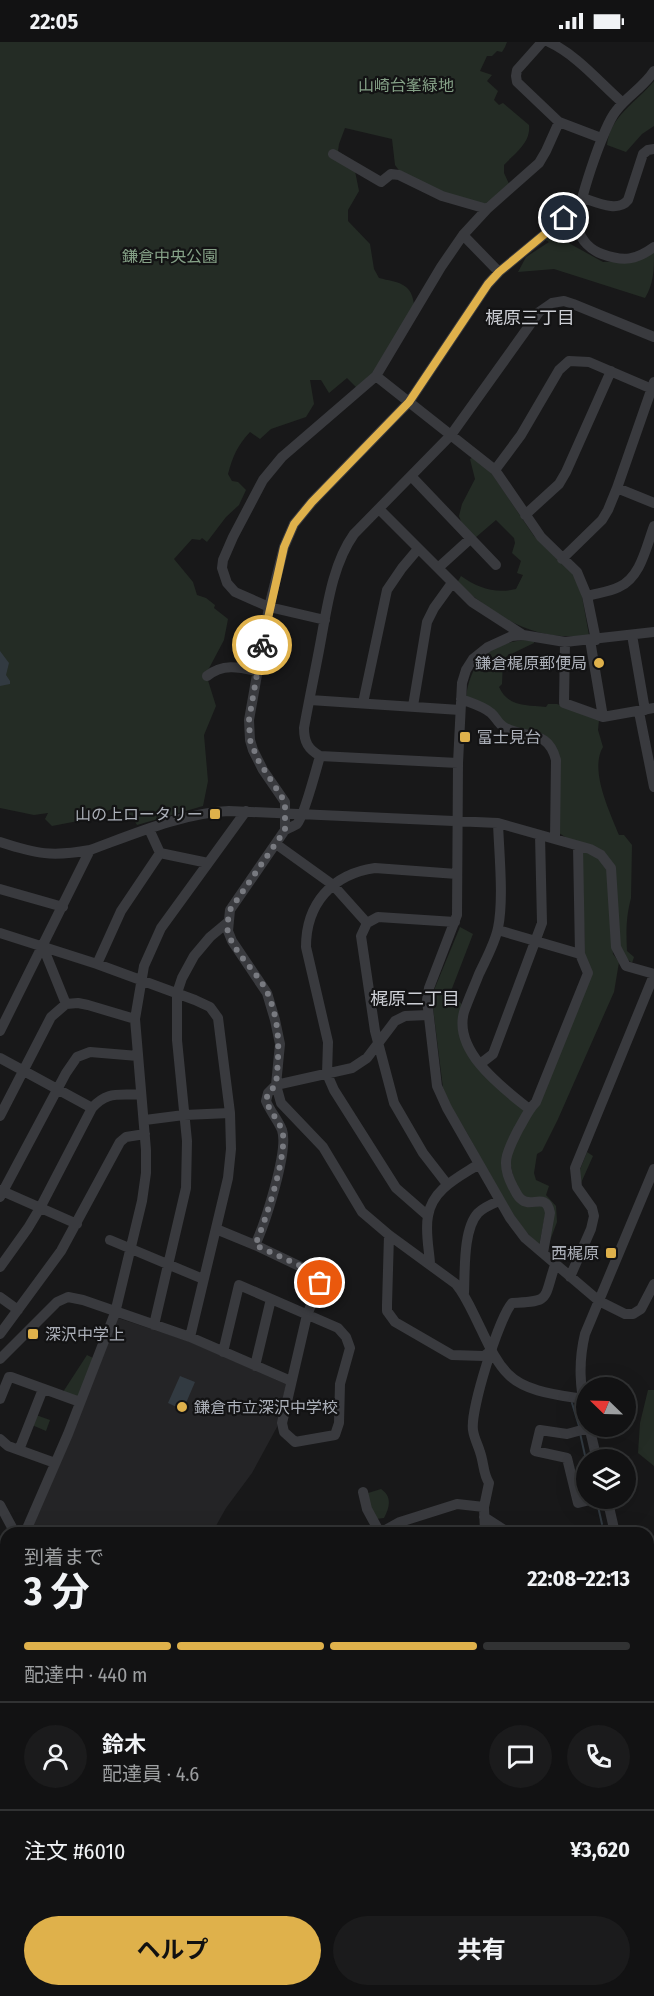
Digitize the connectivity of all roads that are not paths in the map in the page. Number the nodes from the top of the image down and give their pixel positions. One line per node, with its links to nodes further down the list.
1 (542, 42): 5 (street)
2 (549, 42): 4 (street)
3 (654, 71): 4 (street)
4 (623, 103): 6 (street)
5 (559, 122): 6 (street); 10 (street)
6 (602, 138): 9 (street)
7 (654, 149): 9 (street)
8 (333, 154): 10 (street)
9 (582, 201): 12 (street); 13 (street)
10 (486, 209): 11 (street)
11 (463, 235): 13 (street); 16 (street)
12 (654, 247)
13 (499, 272): 18 (street)
14 (654, 337): 19 (street)
15 (611, 371): 17 (street); 20 (street); 25 (street)
16 (376, 376): 18 (street); 34 (street)
17 (653, 385): 22 (street)
18 (409, 402): 19 (street); 34 (street)
19 (451, 435): 20 (street); 21 (street)
20 (495, 470): 25 (street)
21 (411, 476): 24 (street); 27 (street)
22 (617, 489): 23 (street); 29 (street)
23 (654, 503)
24 (379, 509): 28 (street); 35 (street)
25 (525, 515): 29 (street)
26 (654, 526): 33 (street)
27 (471, 539): 30 (street); 31 (street)
28 (418, 549): 31 (street); 44 (street)
29 (562, 559): 33 (street)
30 (496, 565)
31 (438, 568): 32 (street)
32 (452, 583): 37 (street); 46 (street)
33 (586, 596): 39 (street)
34 (269, 608): 35 (street); 41 (street)
35 (325, 620): 43 (street)
36 (654, 632): 38 (street)
37 (523, 635): 40 (street); 45 (street)
38 (632, 635): 39 (street); 47 (street)
39 (593, 640): 40 (street); 48 (street)
40 (565, 642): 48 (street)
41 (257, 671): 42 (street); 53 (street)
42 (207, 676)
43 (310, 700): 44 (street); 49 (street)
44 (363, 703): 46 (street)
45 (460, 705): 46 (street); 50 (street); 60 (street)
46 (413, 706)
47 (646, 710): 48 (street); 51 (street)
48 (603, 717)
49 (320, 756): 50 (street); 54 (street)
50 (458, 763): 55 (street)
51 (654, 787)
52 (246, 811): 53 (street); 57 (street); 66 (street)
53 (286, 813): 54 (street); 58 (street)
54 (304, 813): 55 (street); 58 (street)
55 (456, 820): 56 (street); 67 (street)
56 (498, 823): 59 (street); 74 (street)
57 (149, 829): 64 (street); 65 (street)
58 (285, 830): 62 (street)
59 (540, 835): 60 (street); 76 (street)
60 (555, 839): 63 (street)
61 (0, 842): 64 (street)
62 (276, 844): 68 (street); 71 (street)
63 (578, 846): 78 (street); 80 (street)
64 (90, 850): 70 (street)
65 (160, 854): 66 (street); 79 (street)
66 (208, 863): 81 (street)
67 (457, 874): 68 (street); 72 (street)
68 (333, 885): 73 (street); 92 (street)
69 (0, 889): 70 (street)
70 (63, 907): 77 (street)
71 (228, 922): 82 (street); 93 (street)
72 (455, 922): 73 (street); 84 (street)
73 (367, 923): 87 (street)
74 (498, 930): 76 (street); 90 (street)
75 (0, 933): 77 (street)
76 (537, 942): 78 (street); 90 (street)
77 (43, 946): 79 (street); 83 (street); 86 (street)
78 (580, 954): 97 (street)
79 (96, 964): 81 (street)
80 (654, 975): 121 (street)
81 (141, 980): 82 (street); 85 (street)
82 (177, 993): 98 (street); 99 (street)
83 (66, 1004): 85 (street); 91 (street)
84 (428, 1015): 87 (street); 103 (street)
85 (135, 1018): 88 (street)
86 (0, 1031)
87 (378, 1045): 92 (street); 105 (street)
88 (138, 1056): 94 (street); 95 (street)
89 (0, 1058): 91 (street)
90 (480, 1064): 97 (street)
91 (23, 1070): 94 (street); 100 (street)
92 (327, 1074): 93 (street); 109 (street)
93 (276, 1085): 112 (street); 114 (street)
94 (58, 1089): 96 (street); 106 (street)
95 (141, 1094): 96 (street); 101 (street)
96 (92, 1108): 108 (street)
97 (529, 1109): 116 (street)
98 (230, 1113): 99 (street); 111 (street)
99 (184, 1115): 101 (street); 118 (street)
100 (0, 1116)
101 (145, 1120): 102 (street)
102 (145, 1134): 110 (street); 115 (street)
103 (479, 1164): 105 (street); 107 (street)
104 (654, 1169): 127 (street)
105 (447, 1184): 109 (street)
106 (1, 1193): 108 (street)
107 (499, 1201): 116 (street); 124 (street)
108 (40, 1208): 110 (street); 120 (street)
109 (428, 1216): 117 (street)
110 (77, 1224): 128 (street)
111 (216, 1229): 114 (street); 122 (street)
112 (389, 1235): 117 (street); 134 (street)
113 (110, 1240): 115 (street)
114 (255, 1245): 130 (street)
115 (131, 1249): 118 (street); 129 (street)
116 (543, 1254): 119 (street)
117 (430, 1263): 124 (street)
118 (168, 1264): 122 (street); 131 (street)
119 (555, 1265): 121 (street); 134 (street)
120 (0, 1267)
121 (570, 1277): 127 (street)
122 (203, 1279): 133 (street)
123 (654, 1284): 127 (street)
124 (464, 1293): 134 (street)
125 (0, 1297): 128 (street)
126 (271, 1299): 130 (street); 135 (street); 137 (street)
127 (599, 1301): 138 (street)
128 (18, 1310): 132 (street)
129 (115, 1312): 131 (street); 136 (street); 143 (street)
130 (307, 1315): 139 (street); 139 (street)
131 (154, 1325): 133 (street)
132 (0, 1334)
133 (190, 1337): 135 (street)
134 (492, 1350): 141 (street); 152 (street)
135 (223, 1352): 137 (street)
136 (0, 1359)
137 (255, 1366): 139 (street)
138 (579, 1377)
139 (291, 1382)
140 (43, 1389): 142 (street); 143 (street); 146 (street)
141 (576, 1398)
142 (0, 1400)
143 (80, 1402): 147 (street)
144 (576, 1431): 149 (street)
145 (0, 1440): 146 (street)
146 (19, 1450): 147 (street)
147 (55, 1464): 154 (street)
148 (363, 1492): 155 (street)
149 (576, 1495)
150 (0, 1505): 153 (street)
151 (610, 1509): 159 (street)
152 (484, 1512): 156 (street); 157 (street); 158 (street)
153 (12, 1527)
154 (28, 1527)
155 (377, 1527)
156 (391, 1527)
157 (485, 1527)
158 (502, 1527)
159 (614, 1527)

